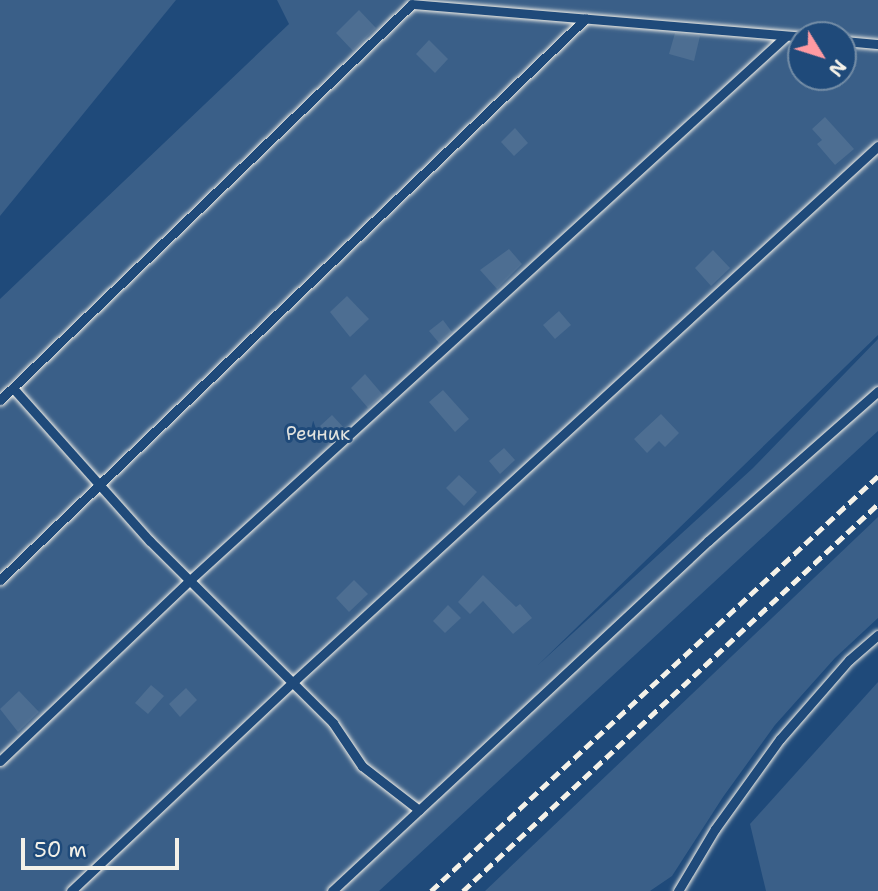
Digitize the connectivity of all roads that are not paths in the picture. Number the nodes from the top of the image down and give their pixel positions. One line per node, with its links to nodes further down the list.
1 (585, 19): 2 (lane); 6 (lane); 9 (lane)
2 (786, 36): 11 (lane)
3 (857, 42): 4 (lane)
4 (878, 44)
5 (878, 146): 13 (lane)
6 (13, 388): 8 (lane); 9 (lane)
7 (878, 391): 15 (lane)
8 (0, 400)
9 (100, 485): 10 (lane); 11 (lane)
10 (0, 580)
11 (190, 580): 13 (lane); 14 (lane)
12 (878, 635): 18 (lane)
13 (292, 682): 15 (lane); 16 (lane)
14 (0, 761)
15 (419, 810): 17 (lane)
16 (71, 891)
17 (332, 891)
18 (678, 891)

